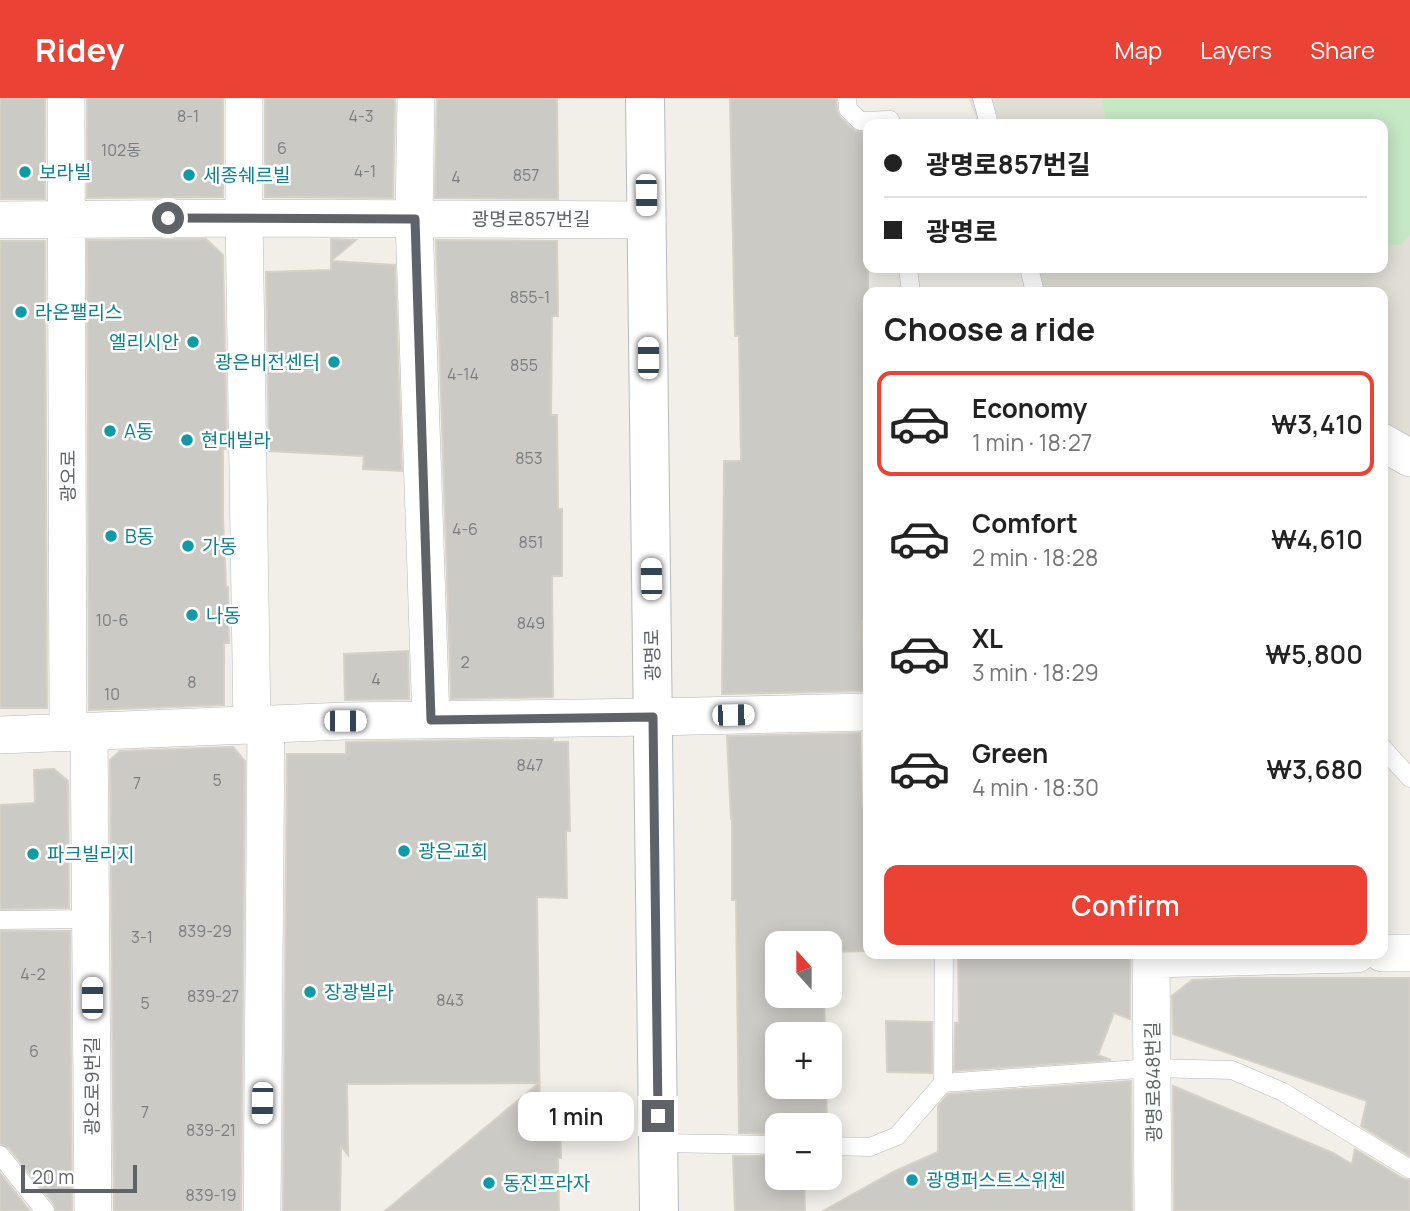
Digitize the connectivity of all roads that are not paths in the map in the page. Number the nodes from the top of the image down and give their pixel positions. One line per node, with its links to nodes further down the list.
1 (66, 98): 10 (street)
2 (244, 98): 9 (street)
3 (415, 98): 11 (street)
4 (645, 98): 13 (main road, 광명로)
5 (847, 98): 8 (lane)
6 (982, 98): 7 (lane)
7 (988, 119)
8 (863, 121)
9 (244, 218): 10 (street, 광명로857번길); 11 (street, 광명로857번길); 19 (street)
10 (67, 219): 12 (street, 광명로857번길); 20 (street, 광오로)
11 (415, 219): 13 (street, 광명로857번길); 18 (street)
12 (0, 220)
13 (647, 220): 17 (main road, 광명로)
14 (1388, 445): 15 (street)
15 (1410, 458)
16 (863, 712): 17 (street)
17 (653, 717): 18 (street); 32 (main road, 광명로)
18 (431, 720): 19 (street)
19 (259, 725): 20 (street); 39 (street)
20 (79, 732): 21 (street); 24 (street, 광오로9번길)
21 (0, 735)
22 (1388, 754): 23 (lane)
23 (1410, 778)
24 (91, 919): 25 (lane); 38 (street, 광오로9번길)
25 (0, 920)
26 (1388, 953): 27 (street)
27 (1410, 953)
28 (944, 959): 31 (lane)
29 (1151, 959): 30 (street, 광명로848번길)
30 (1153, 1068): 31 (lane); 36 (lane); 41 (street, 광명로848번길)
31 (943, 1083): 34 (lane)
32 (658, 1143): 33 (lane); 40 (main road, 광명로)
33 (765, 1145)
34 (842, 1146)
35 (0, 1155): 37 (lane)
36 (1410, 1169)
37 (45, 1211)
38 (93, 1211)
39 (262, 1211)
40 (659, 1211)
41 (1153, 1211)

